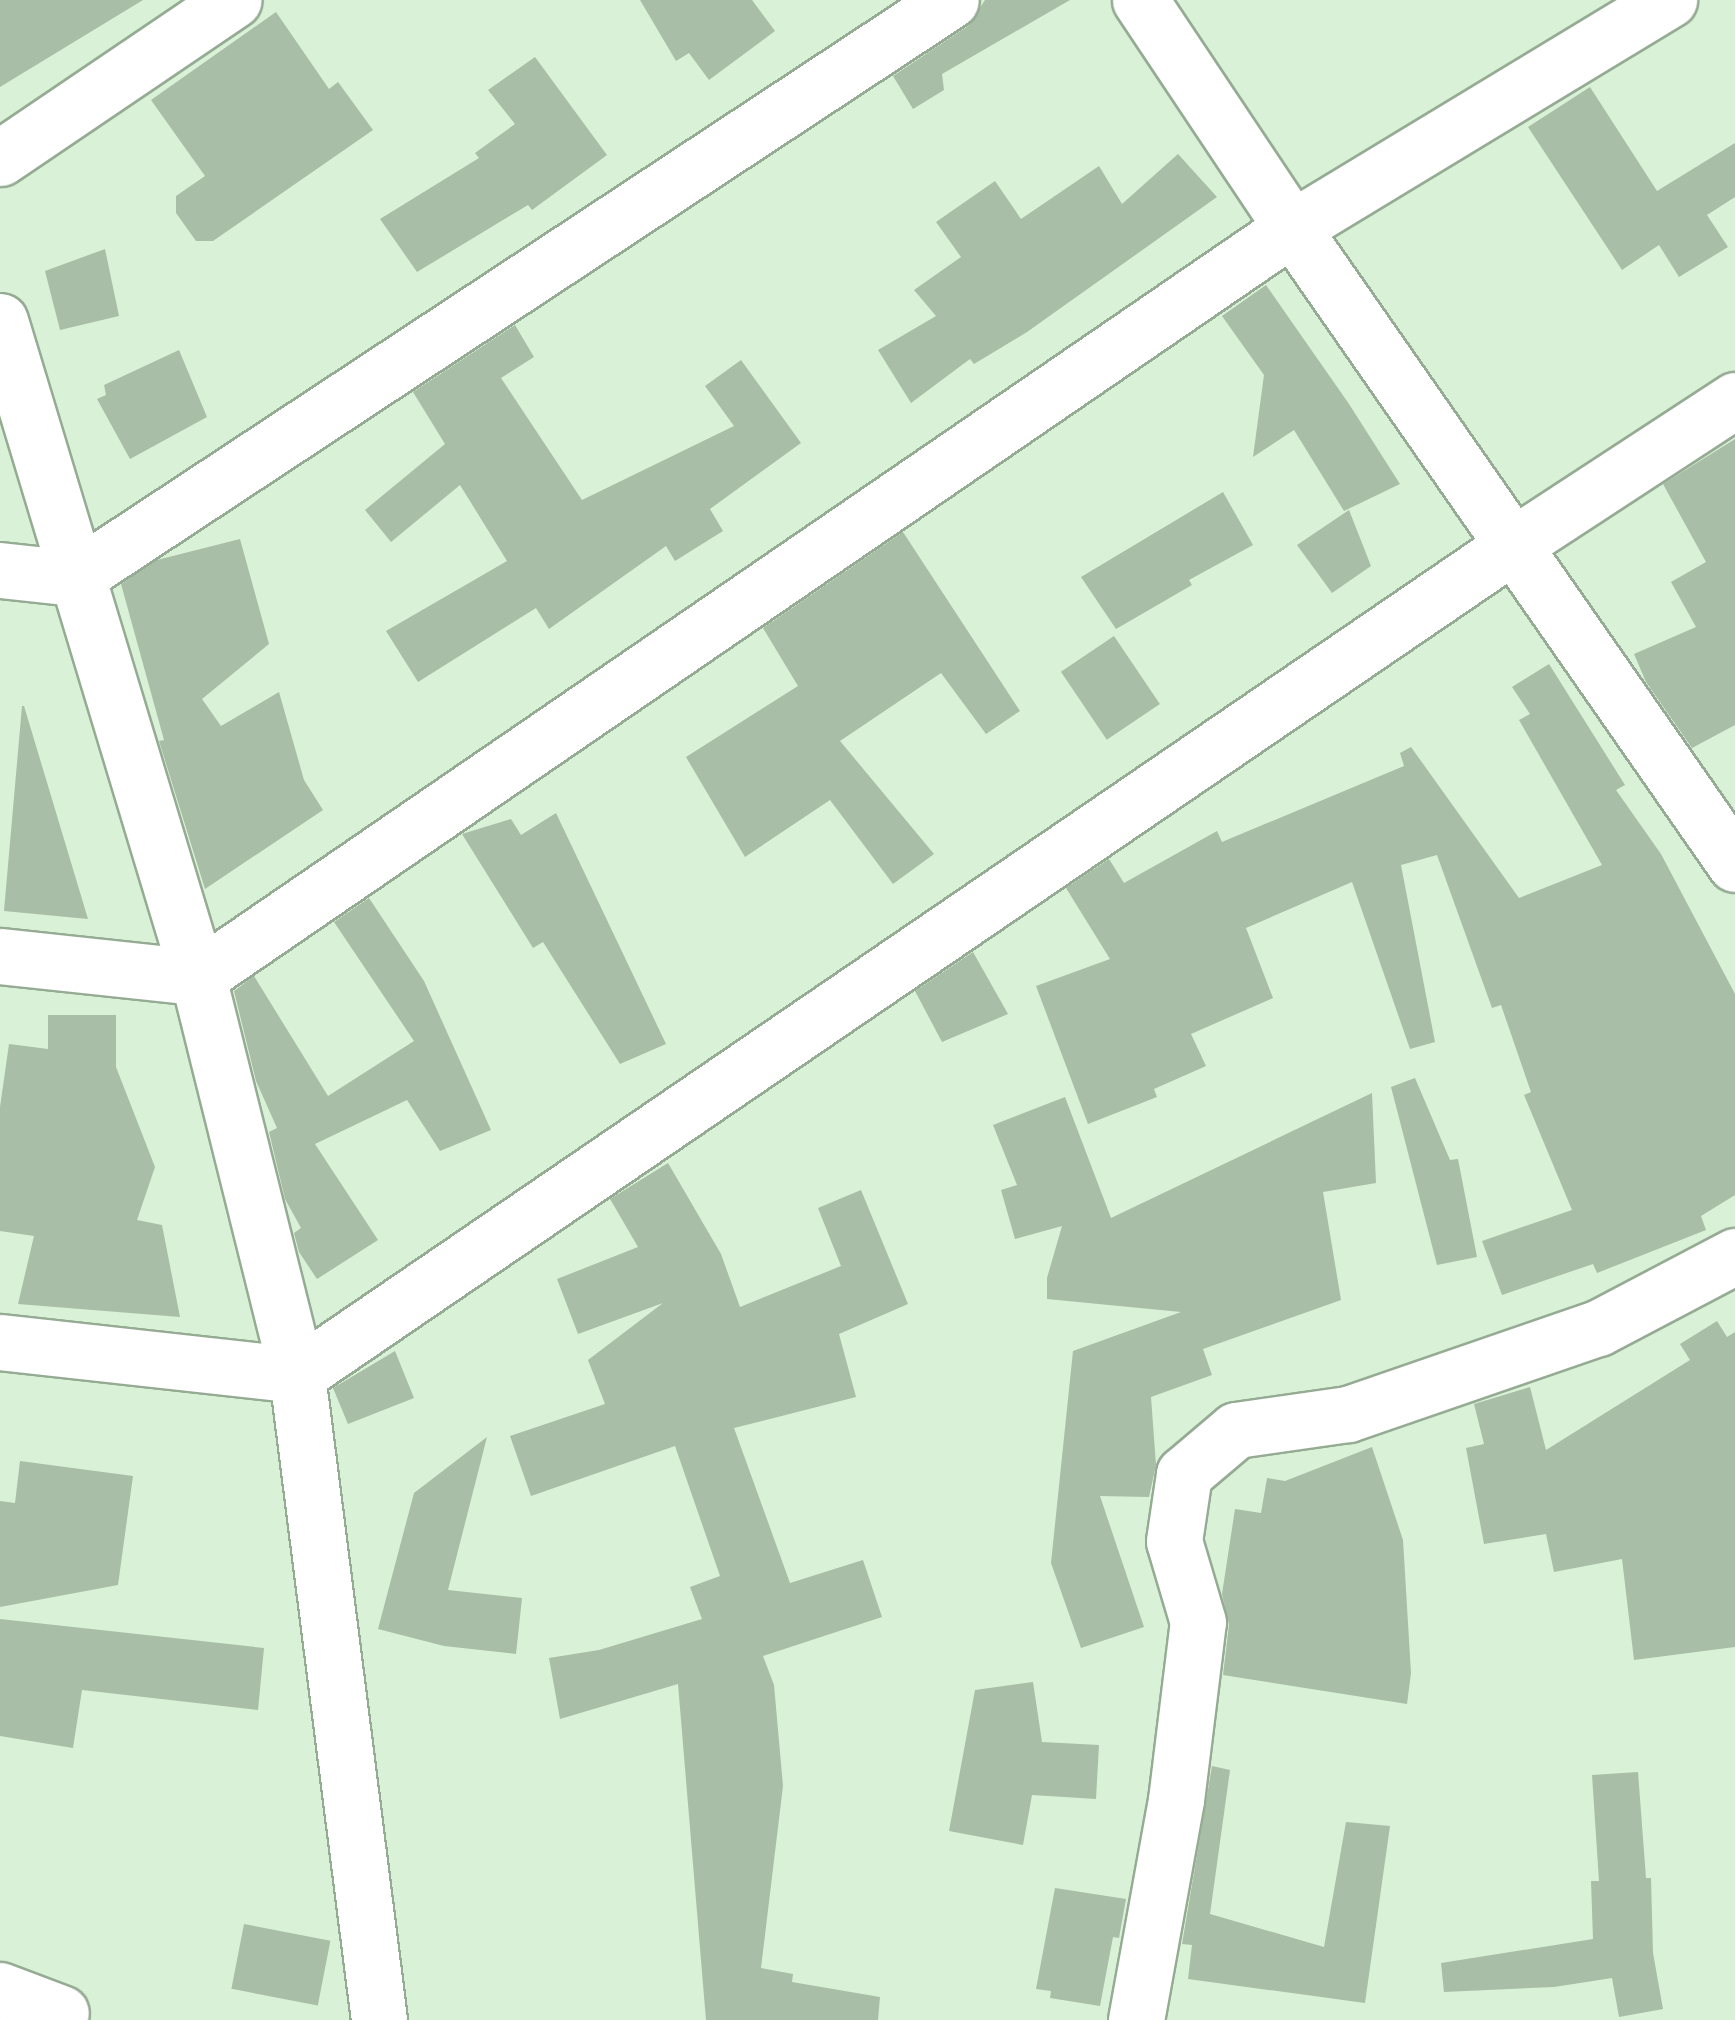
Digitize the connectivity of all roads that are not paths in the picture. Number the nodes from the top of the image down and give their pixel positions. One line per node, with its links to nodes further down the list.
1 (233, 0): 5 (street)
2 (951, 0): 11 (street)
3 (1140, 0): 6 (street)
4 (1670, 0): 6 (street)
5 (0, 158)
6 (1292, 228): 9 (street); 14 (street)
7 (0, 321): 11 (street)
8 (1735, 400): 9 (street)
9 (1516, 544): 12 (street); 17 (street)
10 (0, 570): 11 (street)
11 (74, 578): 14 (street)
12 (1735, 864)
13 (0, 956): 14 (street)
14 (198, 977): 17 (street)
15 (1735, 1256): 21 (street)
16 (0, 1342): 17 (street)
17 (298, 1375): 20 (street)
18 (0, 1990): 19 (street)
19 (64, 2018)
20 (379, 2020)
21 (1136, 2020)

